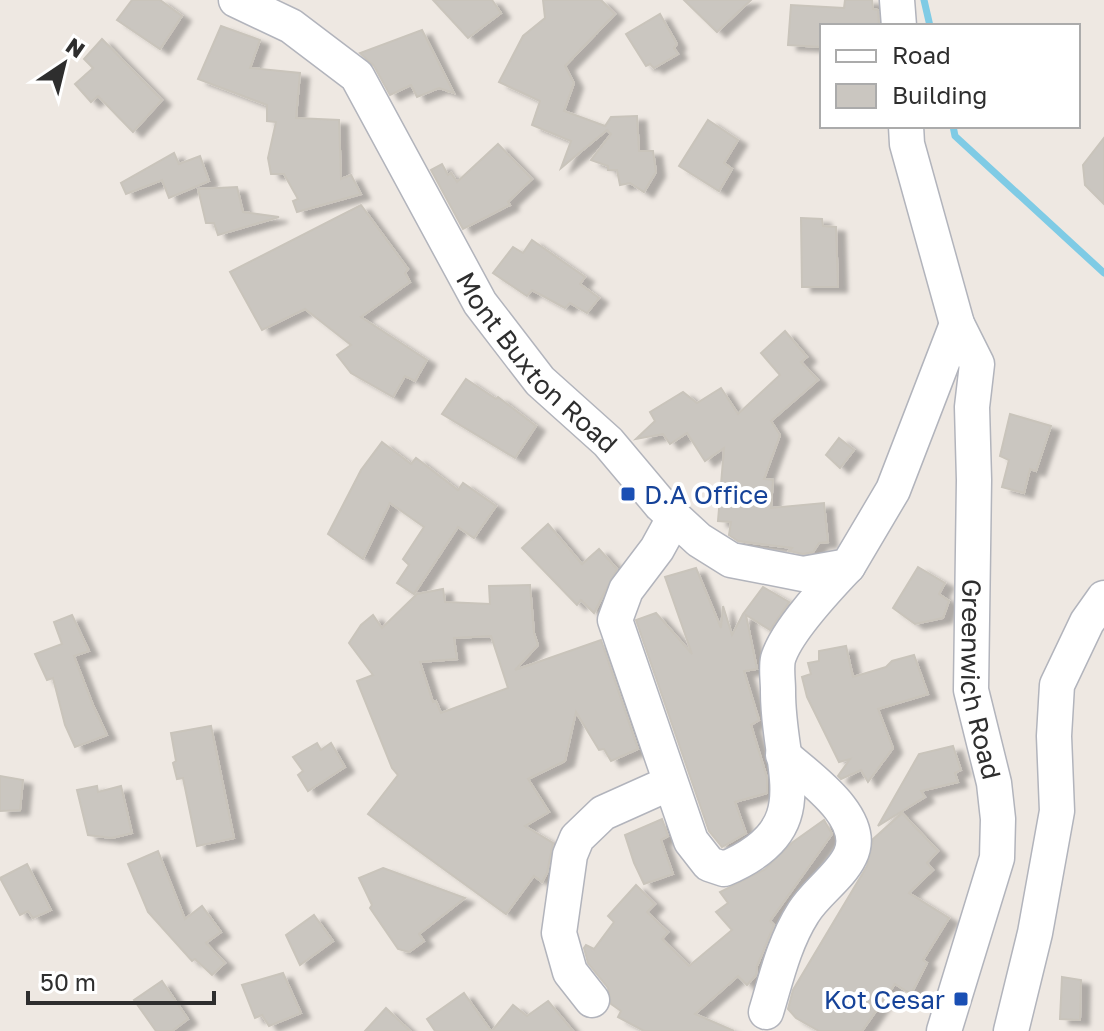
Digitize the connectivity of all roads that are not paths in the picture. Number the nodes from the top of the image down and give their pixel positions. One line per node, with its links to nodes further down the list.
1 (236, 0): 6 (street, Mont Buxton Road)
2 (897, 0): 3 (street)
3 (899, 24)
4 (906, 128): 5 (street)
5 (957, 324): 7 (street); 13 (street, Greenwich Road)
6 (674, 518): 7 (street, Mont Buxton Road); 10 (street)
7 (848, 566): 9 (street)
8 (1104, 598): 14 (street)
9 (783, 755): 10 (street); 12 (street)
10 (670, 783): 11 (street)
11 (592, 1000)
12 (766, 1012)
13 (944, 1031)
14 (1011, 1031)

